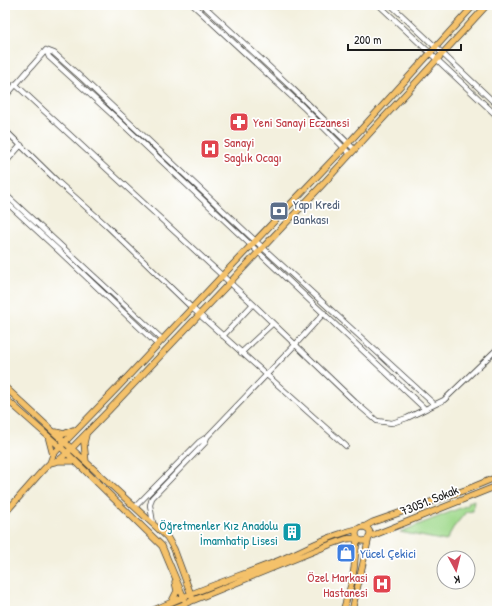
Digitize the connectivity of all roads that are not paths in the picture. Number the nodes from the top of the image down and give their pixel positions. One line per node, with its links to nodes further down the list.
1 (193, 5): 18 (street)
2 (203, 5): 18 (street)
3 (379, 5): 9 (street)
4 (391, 5): 7 (street)
5 (474, 5): 7 (main road)
6 (487, 5): 10 (main road)
7 (436, 47): 9 (main road); 10 (street)
8 (46, 50): 12 (street); 24 (street); 25 (street)
9 (430, 53): 11 (street); 18 (main road)
10 (442, 53): 11 (main road); 14 (street)
11 (437, 59): 15 (street); 19 (main road)
12 (15, 84): 13 (street); 28 (street)
13 (5, 97)
14 (497, 105)
15 (497, 116)
16 (5, 130): 17 (street)
17 (21, 145): 21 (street); 31 (street)
18 (346, 146): 19 (street); 20 (street); 24 (main road)
19 (354, 149): 20 (main road)
20 (350, 154): 26 (main road)
21 (5, 163)
22 (5, 194): 36 (street)
23 (5, 201): 37 (street)
24 (256, 241): 25 (main road); 26 (street)
25 (251, 246): 27 (street); 28 (main road)
26 (262, 247): 27 (main road); 44 (street)
27 (258, 252): 29 (main road); 32 (street)
28 (222, 276): 29 (street); 31 (main road)
29 (229, 282): 30 (street); 33 (main road)
30 (253, 304): 34 (street); 35 (street)
31 (192, 308): 33 (street); 36 (main road)
32 (324, 313): 38 (street); 45 (street)
33 (199, 314): 35 (street); 48 (main road)
34 (272, 324): 38 (street); 40 (street)
35 (223, 336): 40 (street)
36 (163, 340): 37 (main road)
37 (158, 345): 46 (main road)
38 (295, 345): 41 (street); 45 (street)
39 (497, 349): 44 (street)
40 (241, 354): 41 (street)
41 (266, 376): 50 (street); 52 (street)
42 (5, 387): 47 (main road)
43 (5, 398): 49 (main road)
44 (434, 404): 45 (street)
45 (425, 409)
46 (82, 425): 47 (main road); 51 (main road)
47 (54, 431): 51 (main road)
48 (86, 434): 54 (main road); 58 (main road)
49 (48, 436): 53 (main road); 55 (main road)
50 (207, 437): 62 (street); 64 (street)
51 (65, 442): 53 (main road); 54 (main road)
52 (346, 446)
53 (60, 447): 54 (main road); 55 (main road)
54 (69, 451): 56 (main road); 57 (main road); 58 (main road)
55 (53, 455): 59 (main road)
56 (58, 461): 57 (main road); 59 (main road)
57 (75, 461): 74 (main road)
58 (86, 462): 62 (main road)
59 (50, 464): 63 (main road)
60 (497, 477): 65 (main road)
61 (497, 486): 67 (main road, 73051. Sokak)
62 (135, 507): 64 (main road)
63 (5, 513)
64 (153, 523): 73 (main road)
65 (364, 527): 66 (main road); 68 (main road)
66 (358, 529): 69 (main road); 75 (main road)
67 (383, 531): 68 (main road, 73051. Sokak); 72 (main road)
68 (369, 537): 69 (main road); 72 (main road)
69 (357, 538): 70 (main road); 71 (main road)
70 (343, 540): 71 (main road); 77 (main road)
71 (356, 551): 82 (main road)
72 (366, 552): 83 (main road)
73 (179, 562): 75 (main road); 77 (main road)
74 (170, 564): 76 (main road); 78 (main road)
75 (202, 590): 77 (main road)
76 (184, 597): 77 (main road); 78 (main road); 79 (main road)
77 (192, 597): 79 (main road)
78 (172, 601): 80 (main road)
79 (186, 603): 81 (main road)
80 (152, 611)
81 (167, 611)
82 (343, 611)
83 (352, 611)

